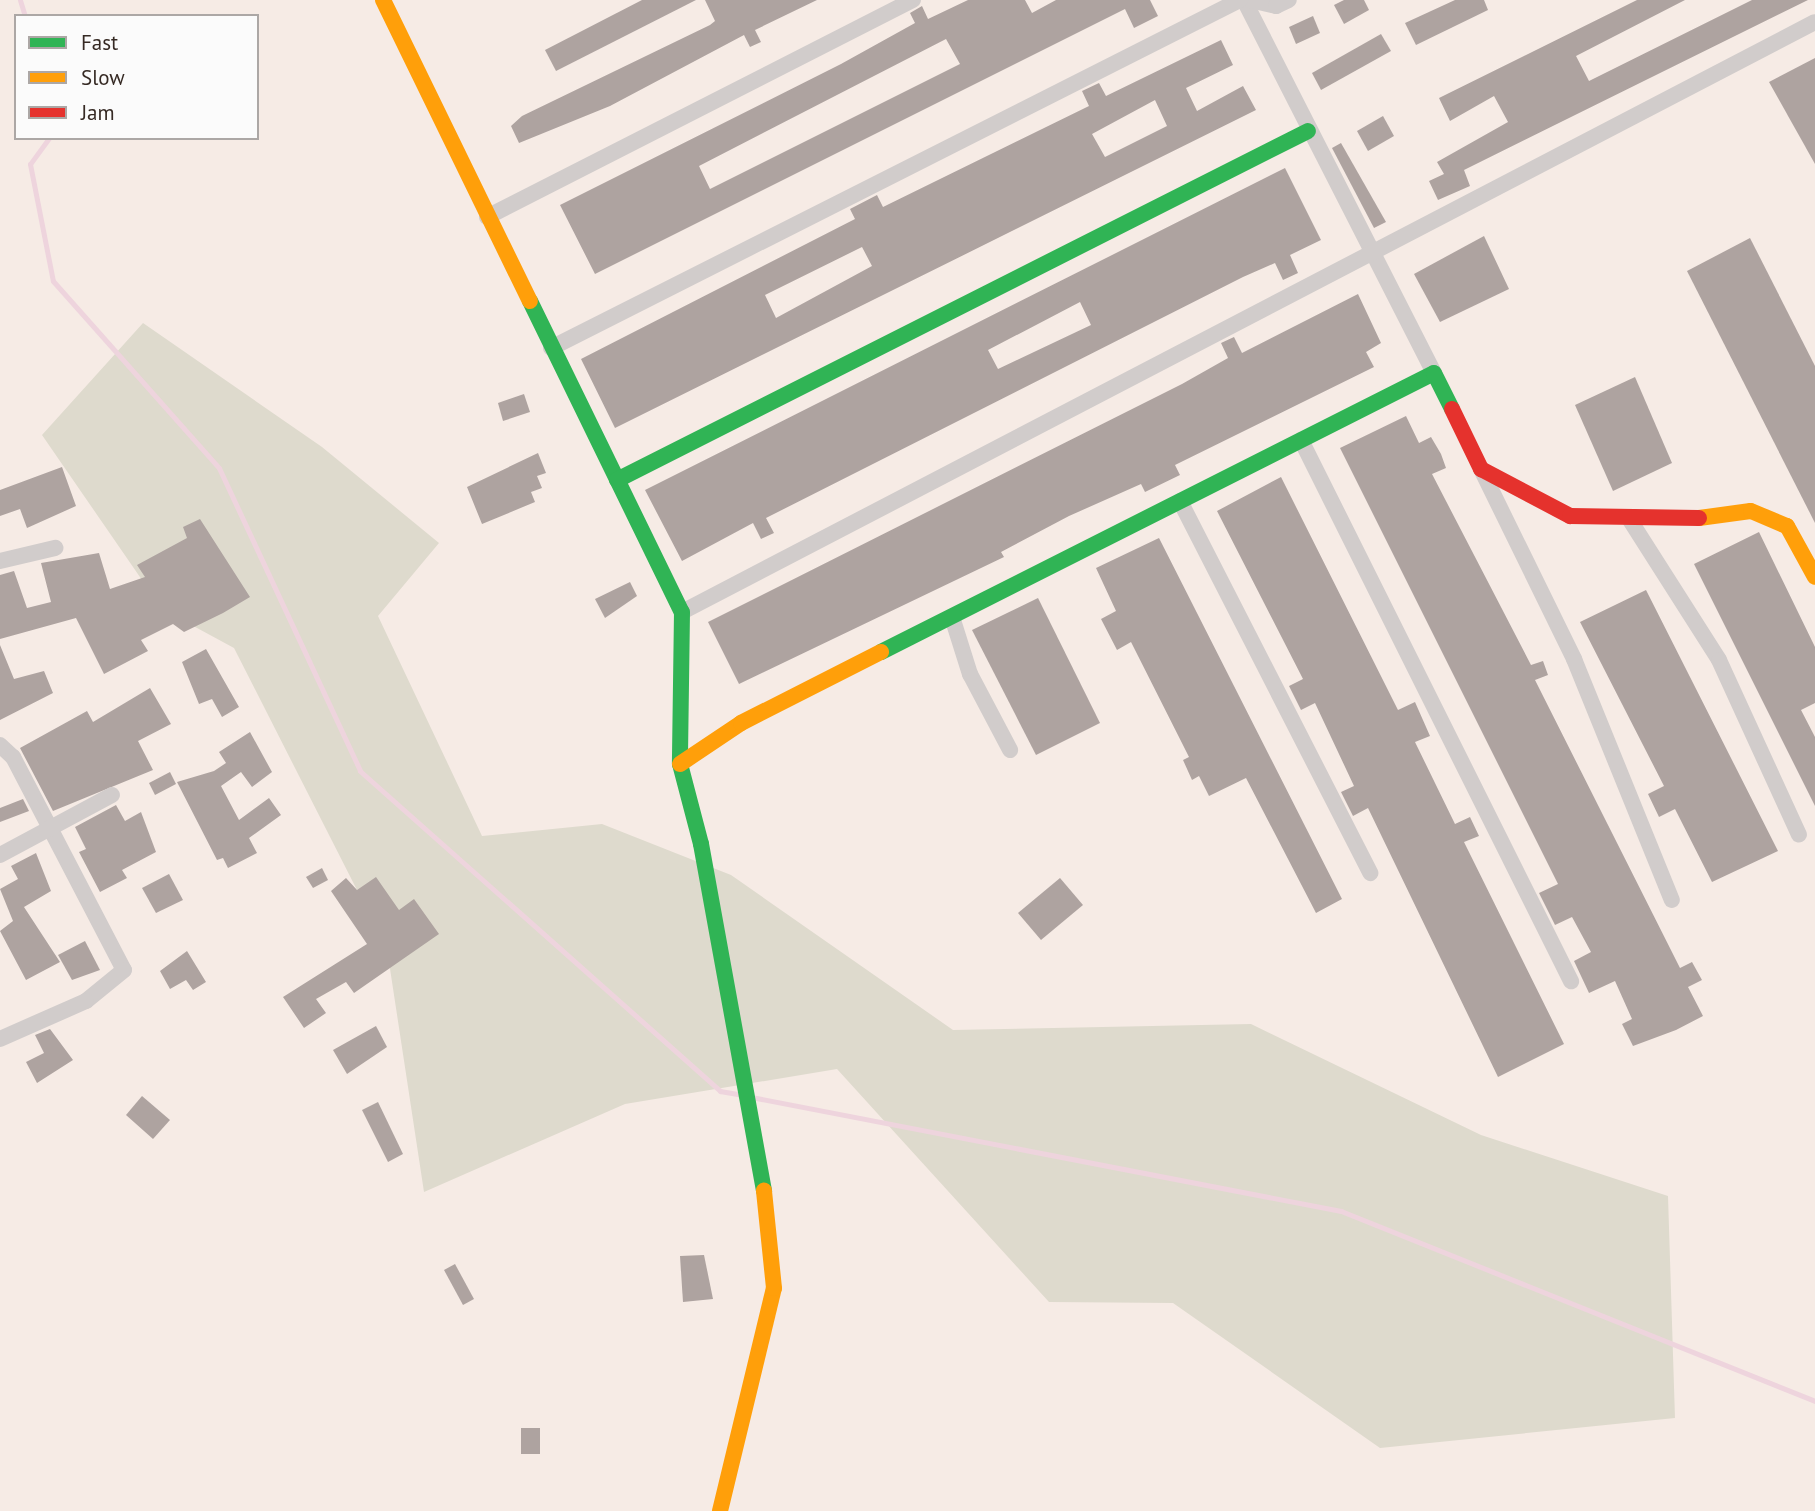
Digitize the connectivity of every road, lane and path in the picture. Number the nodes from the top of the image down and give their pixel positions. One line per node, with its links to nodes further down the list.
1 (383, 0): 8 (street)
2 (913, 0): 8 (street)
3 (1242, 0): 7 (street); 10 (street)
4 (1250, 0): 5 (street)
5 (1289, 0)
6 (1815, 22): 9 (street)
7 (1308, 131): 9 (street); 14 (street)
8 (487, 217): 10 (street)
9 (1375, 255): 11 (street); 20 (street)
10 (551, 348): 14 (street)
11 (1434, 373): 12 (street); 13 (street)
12 (1301, 440): 15 (street); 31 (street)
13 (1480, 469): 16 (street); 30 (street)
14 (617, 480): 20 (street)
15 (1180, 501): 21 (street); 29 (street)
16 (1628, 517): 19 (street); 27 (street)
17 (55, 548): 18 (street)
18 (0, 561)
19 (1815, 577)
20 (682, 612): 24 (street)
21 (952, 617): 23 (street); 24 (street)
22 (0, 745): 26 (street)
23 (1010, 750)
24 (680, 764): 33 (street)
25 (112, 795): 26 (street)
26 (49, 824): 28 (street); 32 (street)
27 (1799, 835)
28 (0, 855)
29 (1370, 873)
30 (1672, 900)
31 (1571, 981)
32 (0, 1039)
33 (720, 1511)

